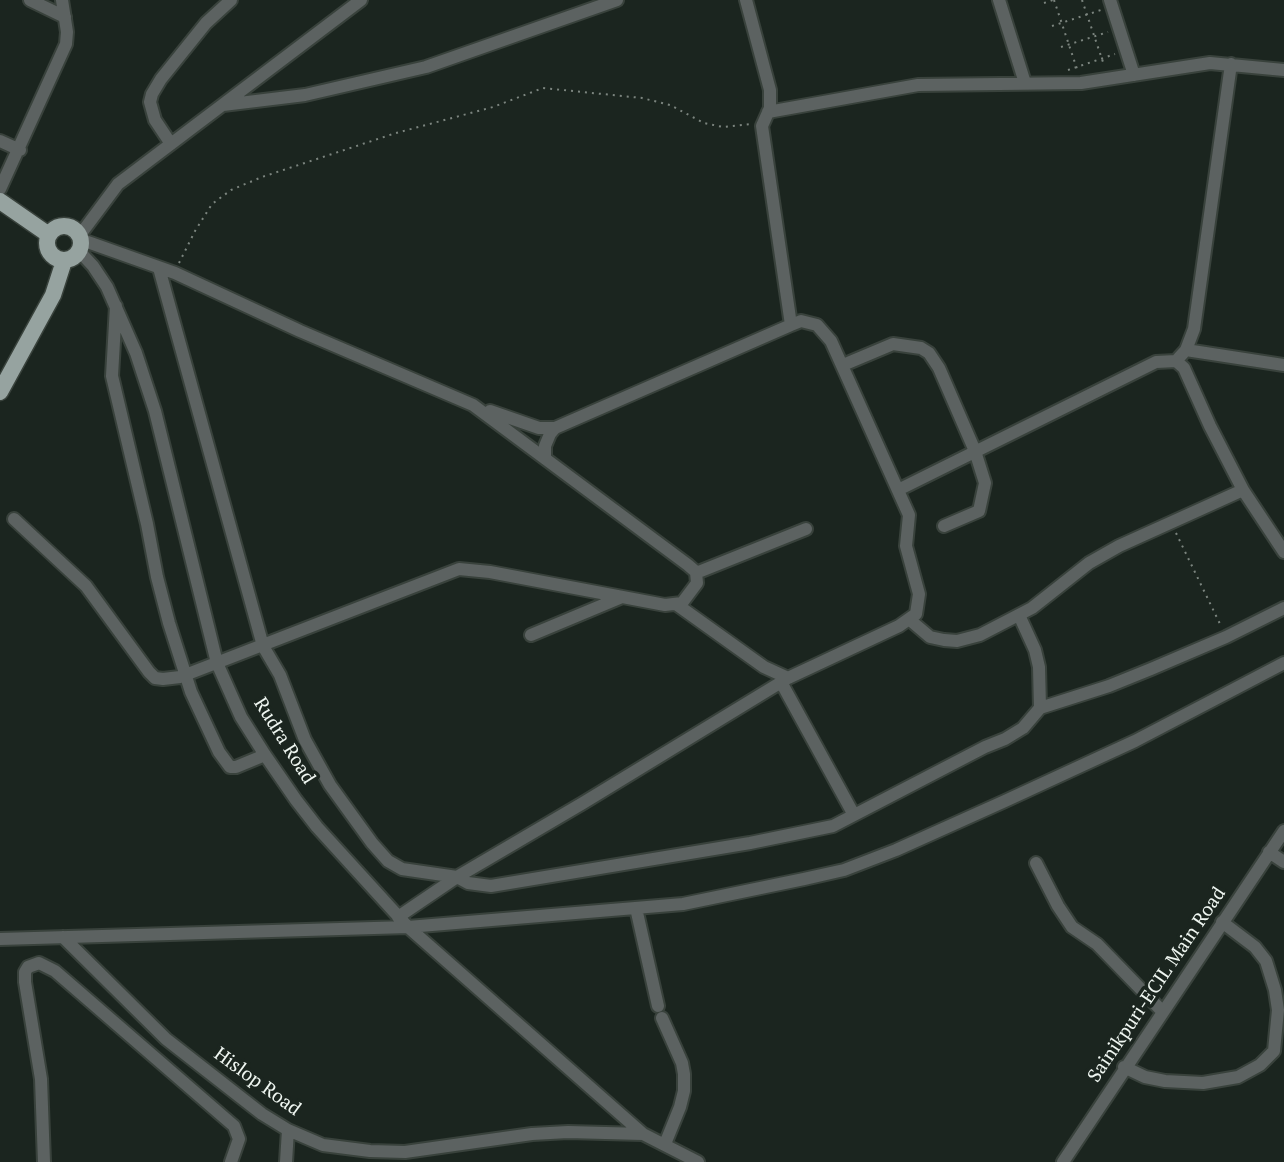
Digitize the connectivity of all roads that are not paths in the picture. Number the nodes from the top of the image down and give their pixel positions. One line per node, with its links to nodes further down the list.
1 (30, 0): 9 (street)
2 (62, 0): 9 (street)
3 (231, 0): 17 (street)
4 (361, 0): 14 (street)
5 (617, 0): 14 (street)
6 (746, 0): 15 (street)
7 (999, 0): 13 (street)
8 (1111, 3): 12 (street)
9 (65, 17): 18 (street)
10 (1231, 64): 11 (street); 12 (street); 27 (street)
11 (1284, 70)
12 (1134, 75): 13 (street)
13 (1025, 83): 15 (street)
14 (223, 105): 17 (street)
15 (766, 117): 26 (street)
16 (0, 141): 18 (street)
17 (171, 144): 22 (street)
18 (20, 150): 19 (street)
19 (0, 189)
20 (0, 201): 21 (main road)
21 (49, 235): 22 (main road); 23 (main road)
22 (80, 242): 23 (main road); 24 (street); 25 (street, Rudra Road)
23 (64, 261): 31 (main road)
24 (159, 268): 32 (street); 49 (street)
25 (116, 306): 50 (street, Rudra Road); 52 (street)
26 (791, 325): 30 (street); 33 (street)
27 (1186, 350): 28 (street); 29 (street)
28 (1176, 361): 34 (street); 37 (street)
29 (1284, 365)
30 (843, 366): 34 (street); 36 (street)
31 (0, 392)
32 (473, 405): 33 (street); 35 (street)
33 (555, 428): 35 (street)
34 (975, 451): 36 (street); 39 (street)
35 (545, 458): 42 (street)
36 (900, 489): 47 (street)
37 (1243, 490): 41 (street); 46 (street)
38 (14, 519): 52 (street)
39 (944, 526)
40 (806, 529): 42 (street)
41 (1284, 552)
42 (696, 573): 44 (street)
43 (622, 597): 44 (street); 48 (street); 49 (street)
44 (676, 604): 53 (street)
45 (1284, 608): 54 (street)
46 (1019, 615): 47 (street); 54 (street)
47 (910, 620): 53 (street)
48 (531, 635)
49 (263, 646): 50 (street); 61 (street)
50 (217, 663): 52 (street); 55 (street, Rudra Road)
51 (1284, 663): 62 (street)
52 (185, 675): 55 (street)
53 (784, 680): 56 (street); 61 (street)
54 (1040, 708): 56 (street)
55 (265, 755): 63 (street, Rudra Road)
56 (853, 815): 61 (street)
57 (1284, 831): 58 (street, Sainikpuri-ECIL Main Road)
58 (1269, 852): 59 (street); 64 (street, Sainikpuri-ECIL Main Road)
59 (1284, 862)
60 (1036, 863): 68 (street)
61 (457, 877): 63 (street)
62 (636, 908): 65 (street); 72 (street)
63 (398, 917): 65 (street, Rudra Road)
64 (1222, 922): 68 (street, Sainikpuri-ECIL Main Road); 69 (street)
65 (408, 927): 66 (street); 71 (street, Rudra Road)
66 (64, 937): 67 (street); 70 (street, Hislop Road)
67 (0, 939)
68 (1162, 1011): 69 (street, Sainikpuri-ECIL Main Road)
69 (1124, 1067): 78 (street, Sainikpuri-ECIL Main Road)
70 (288, 1130): 73 (street, Hislop Road); 76 (street)
71 (643, 1134): 72 (street, Hislop Road); 73 (street, Hislop Road)
72 (665, 1144): 77 (street, Hislop Road)
73 (409, 1157)
74 (44, 1162): 75 (street)
75 (231, 1162)
76 (286, 1162)
77 (698, 1162)
78 (1063, 1162)

